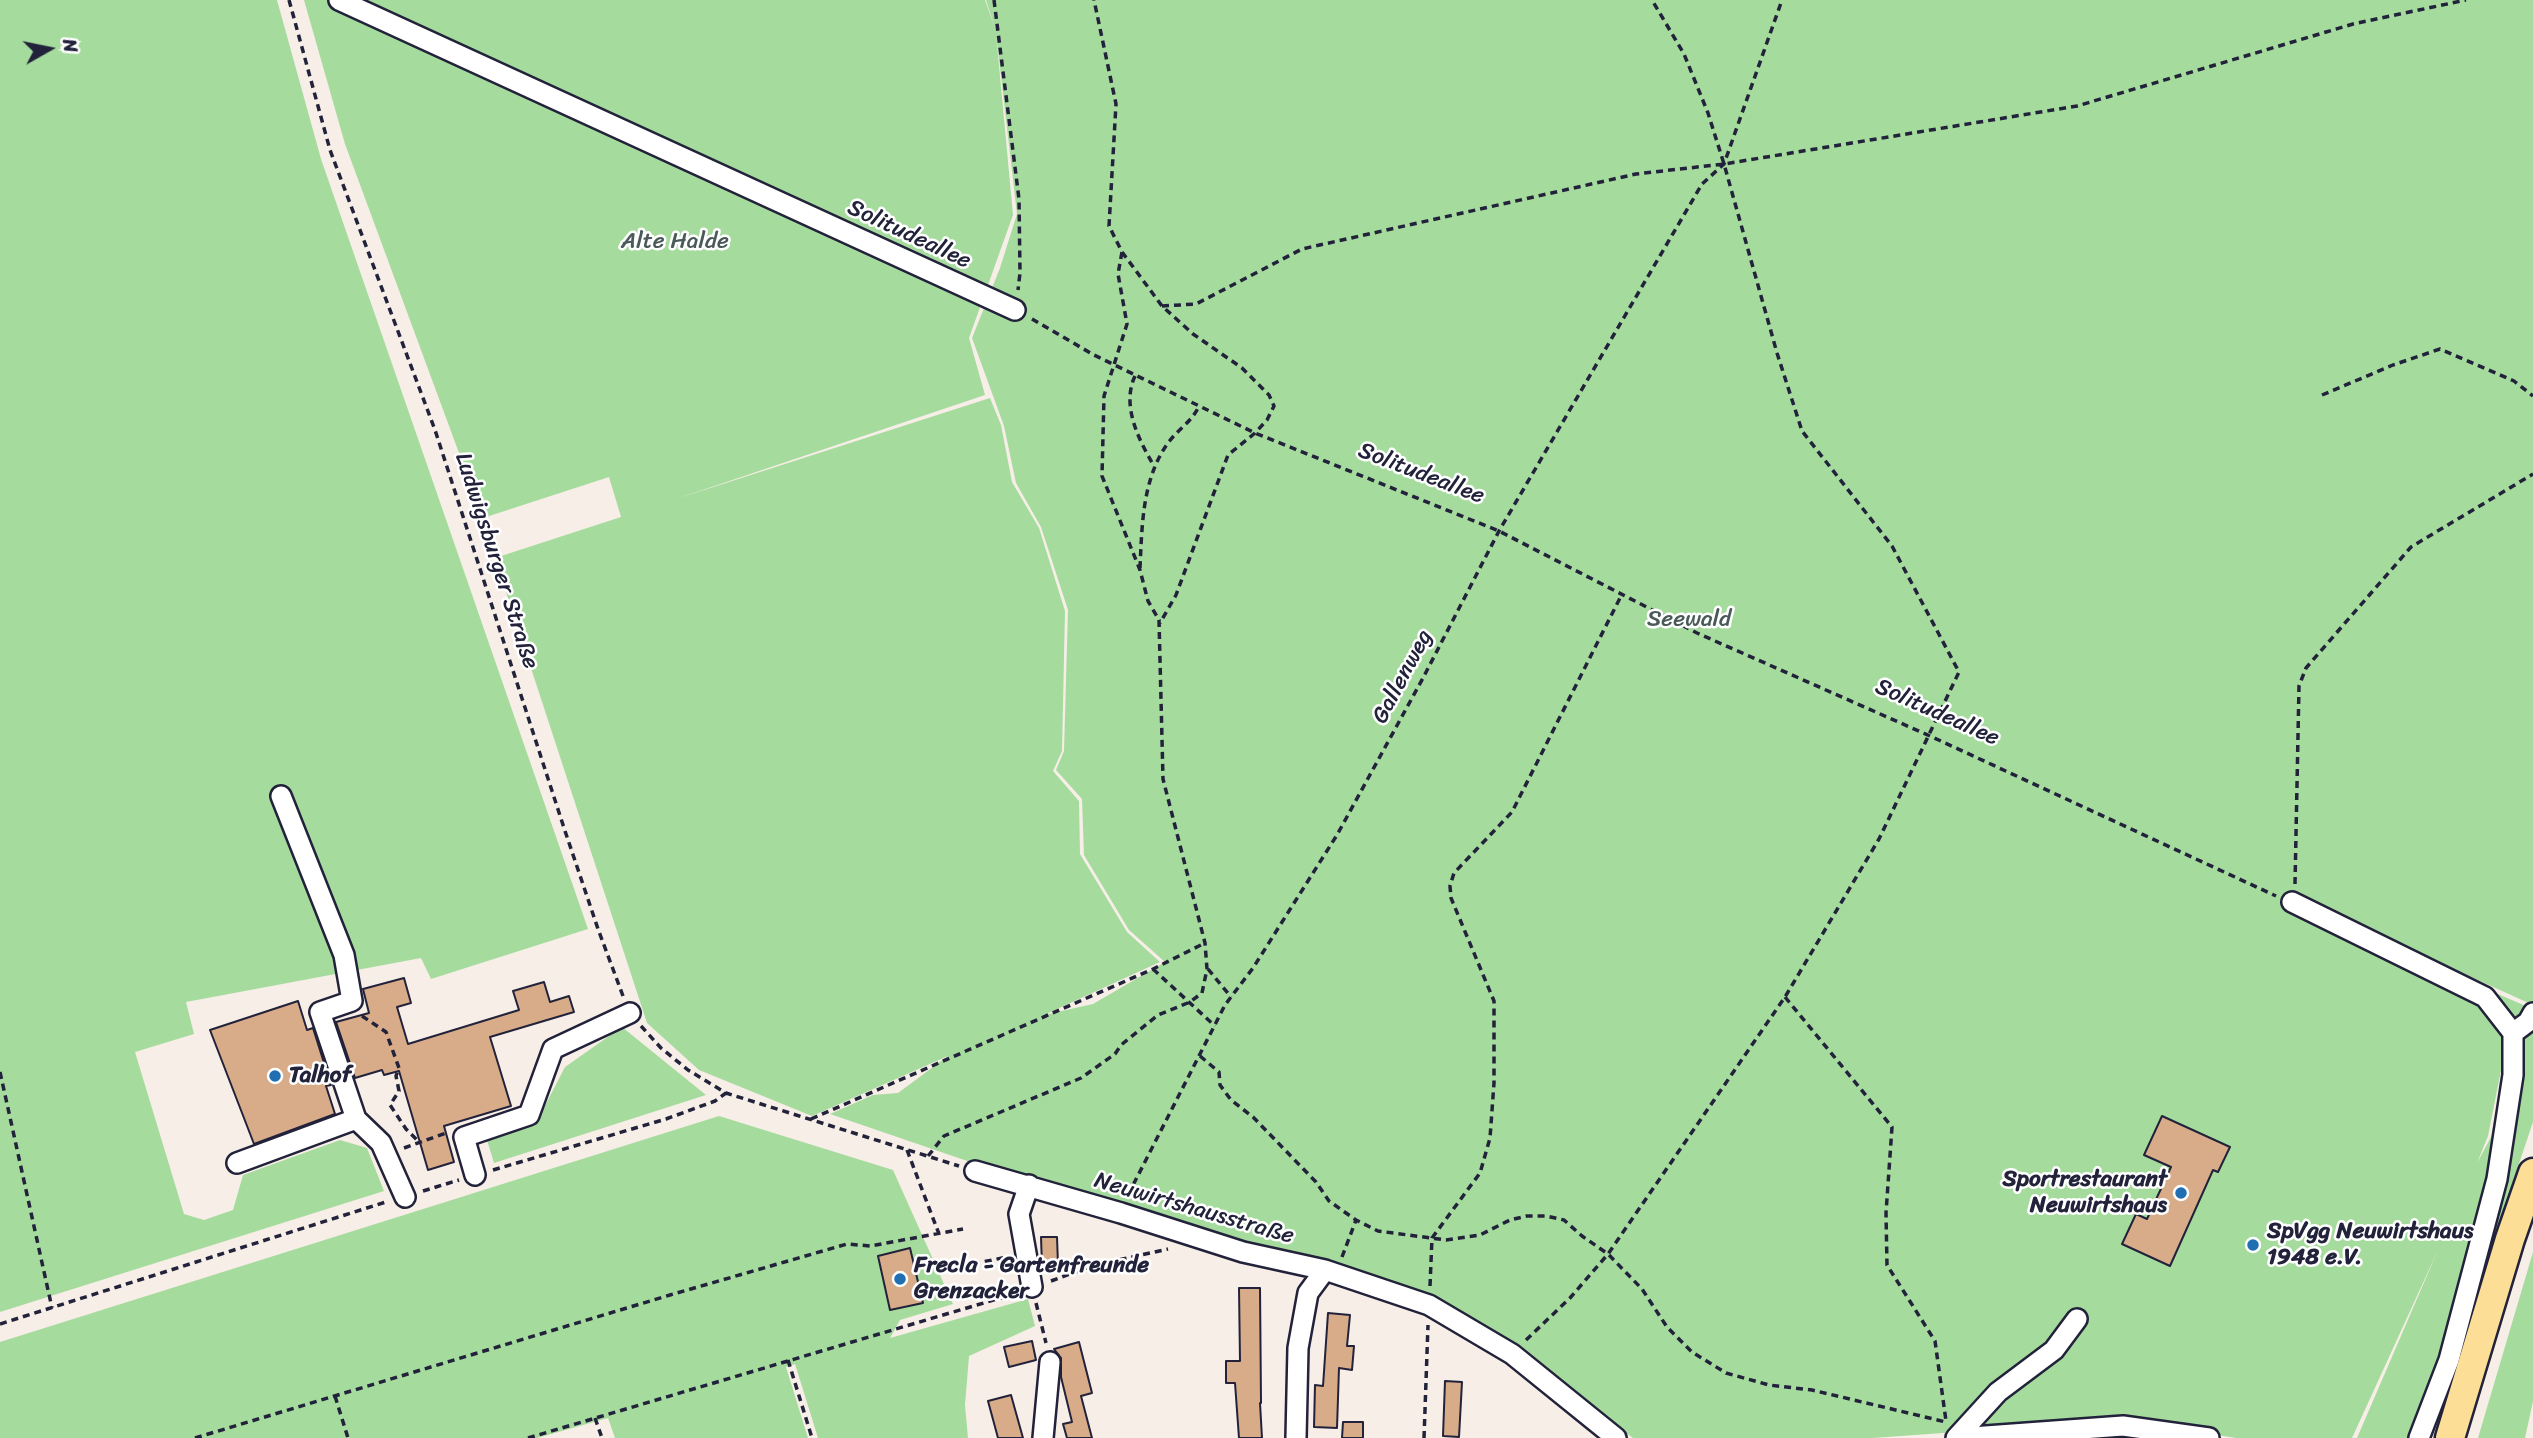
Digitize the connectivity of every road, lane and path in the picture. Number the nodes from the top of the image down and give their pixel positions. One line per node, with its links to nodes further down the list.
1 (289, 0): 34 (path, Ludwigsburger Straße)
2 (339, 0): 11 (street, Solitudeallee)
3 (993, 0): 11 (path)
4 (1094, 0): 9 (path)
5 (1652, 0): 8 (path)
6 (1782, 0): 8 (path)
7 (2466, 0): 8 (path)
8 (1724, 164): 10 (path); 20 (path, Gallenweg); 24 (path)
9 (1122, 252): 10 (path); 12 (path)
10 (1162, 306): 17 (path)
11 (1015, 310): 12 (path, Solitudeallee)
12 (1114, 365): 13 (path, Solitudeallee); 21 (path)
13 (1135, 375): 16 (path, Solitudeallee); 18 (path)
14 (2322, 395): 15 (path)
15 (2533, 396)
16 (1199, 406): 17 (path, Solitudeallee); 18 (path)
17 (1255, 433): 20 (path, Solitudeallee); 23 (path)
18 (1154, 466): 21 (path)
19 (2533, 474): 26 (path)
20 (1499, 531): 22 (path, Solitudeallee); 30 (path, Gallenweg)
21 (1140, 570): 23 (path)
22 (1622, 595): 24 (path, Solitudeallee); 59 (path)
23 (1159, 625): 27 (path)
24 (1930, 736): 26 (path, Solitudeallee); 31 (path)
25 (282, 796): 32 (street)
26 (2292, 902): 37 (street)
27 (1205, 943): 28 (path); 29 (path)
28 (1153, 969): 33 (path); 42 (path)
29 (1207, 969): 30 (path); 33 (path)
30 (1231, 997): 36 (path, Gallenweg)
31 (1785, 997): 61 (path); 74 (path)
32 (352, 1001): 41 (street); 44 (path)
33 (1190, 1002): 36 (path); 47 (path)
34 (630, 1013): 40 (path, Ludwigsburger Straße); 43 (street)
35 (2533, 1013): 37 (street)
36 (1215, 1026): 38 (path, Gallenweg)
37 (2513, 1033): 85 (street)
38 (1200, 1056): 54 (path, Gallenweg); 55 (path)
39 (0, 1072): 66 (path)
40 (726, 1093): 42 (path); 51 (path)
41 (356, 1119): 46 (street); 48 (street)
42 (810, 1120): 45 (path)
43 (464, 1136): 44 (path); 51 (street)
44 (419, 1142): 46 (path)
45 (907, 1150): 47 (path); 57 (path)
46 (385, 1154): 53 (street)
47 (928, 1156): 49 (path)
48 (237, 1163)
49 (975, 1171): 52 (street, Neuwirtshausstraße)
50 (2533, 1173): 86 (highway)
51 (475, 1175): 53 (path)
52 (1029, 1185): 54 (street, Neuwirtshausstraße); 60 (street)
53 (405, 1196): 66 (path)
54 (1121, 1213): 58 (street, Neuwirtshausstraße)
55 (1356, 1220): 59 (path); 63 (path)
56 (963, 1229): 57 (path)
57 (939, 1234): 72 (path)
58 (1200, 1238): 63 (street, Neuwirtshausstraße); 64 (path)
59 (1432, 1238): 61 (path); 65 (path)
60 (1026, 1254): 62 (path); 64 (street)
61 (1608, 1254): 69 (path); 74 (path)
62 (973, 1264)
63 (1330, 1272): 65 (street, Neuwirtshausstraße); 82 (street)
64 (1032, 1287): 70 (path); 71 (path)
65 (1429, 1305): 69 (street, Neuwirtshausstraße); 83 (path)
66 (52, 1308): 68 (path)
67 (2077, 1319): 74 (street)
68 (0, 1324)
69 (1512, 1354): 75 (street, Neuwirtshausstraße)
70 (788, 1360): 73 (path); 80 (path)
71 (1050, 1363): 81 (street)
72 (335, 1396): 76 (path); 77 (path)
73 (595, 1418): 78 (path); 79 (path)
74 (1953, 1432): 84 (street)
75 (1613, 1437)
76 (195, 1438)
77 (348, 1438)
78 (528, 1438)
79 (602, 1438)
80 (812, 1438)
81 (1043, 1438)
82 (1296, 1438)
83 (1424, 1438)
84 (2209, 1438)
85 (2418, 1438)
86 (2450, 1438)

